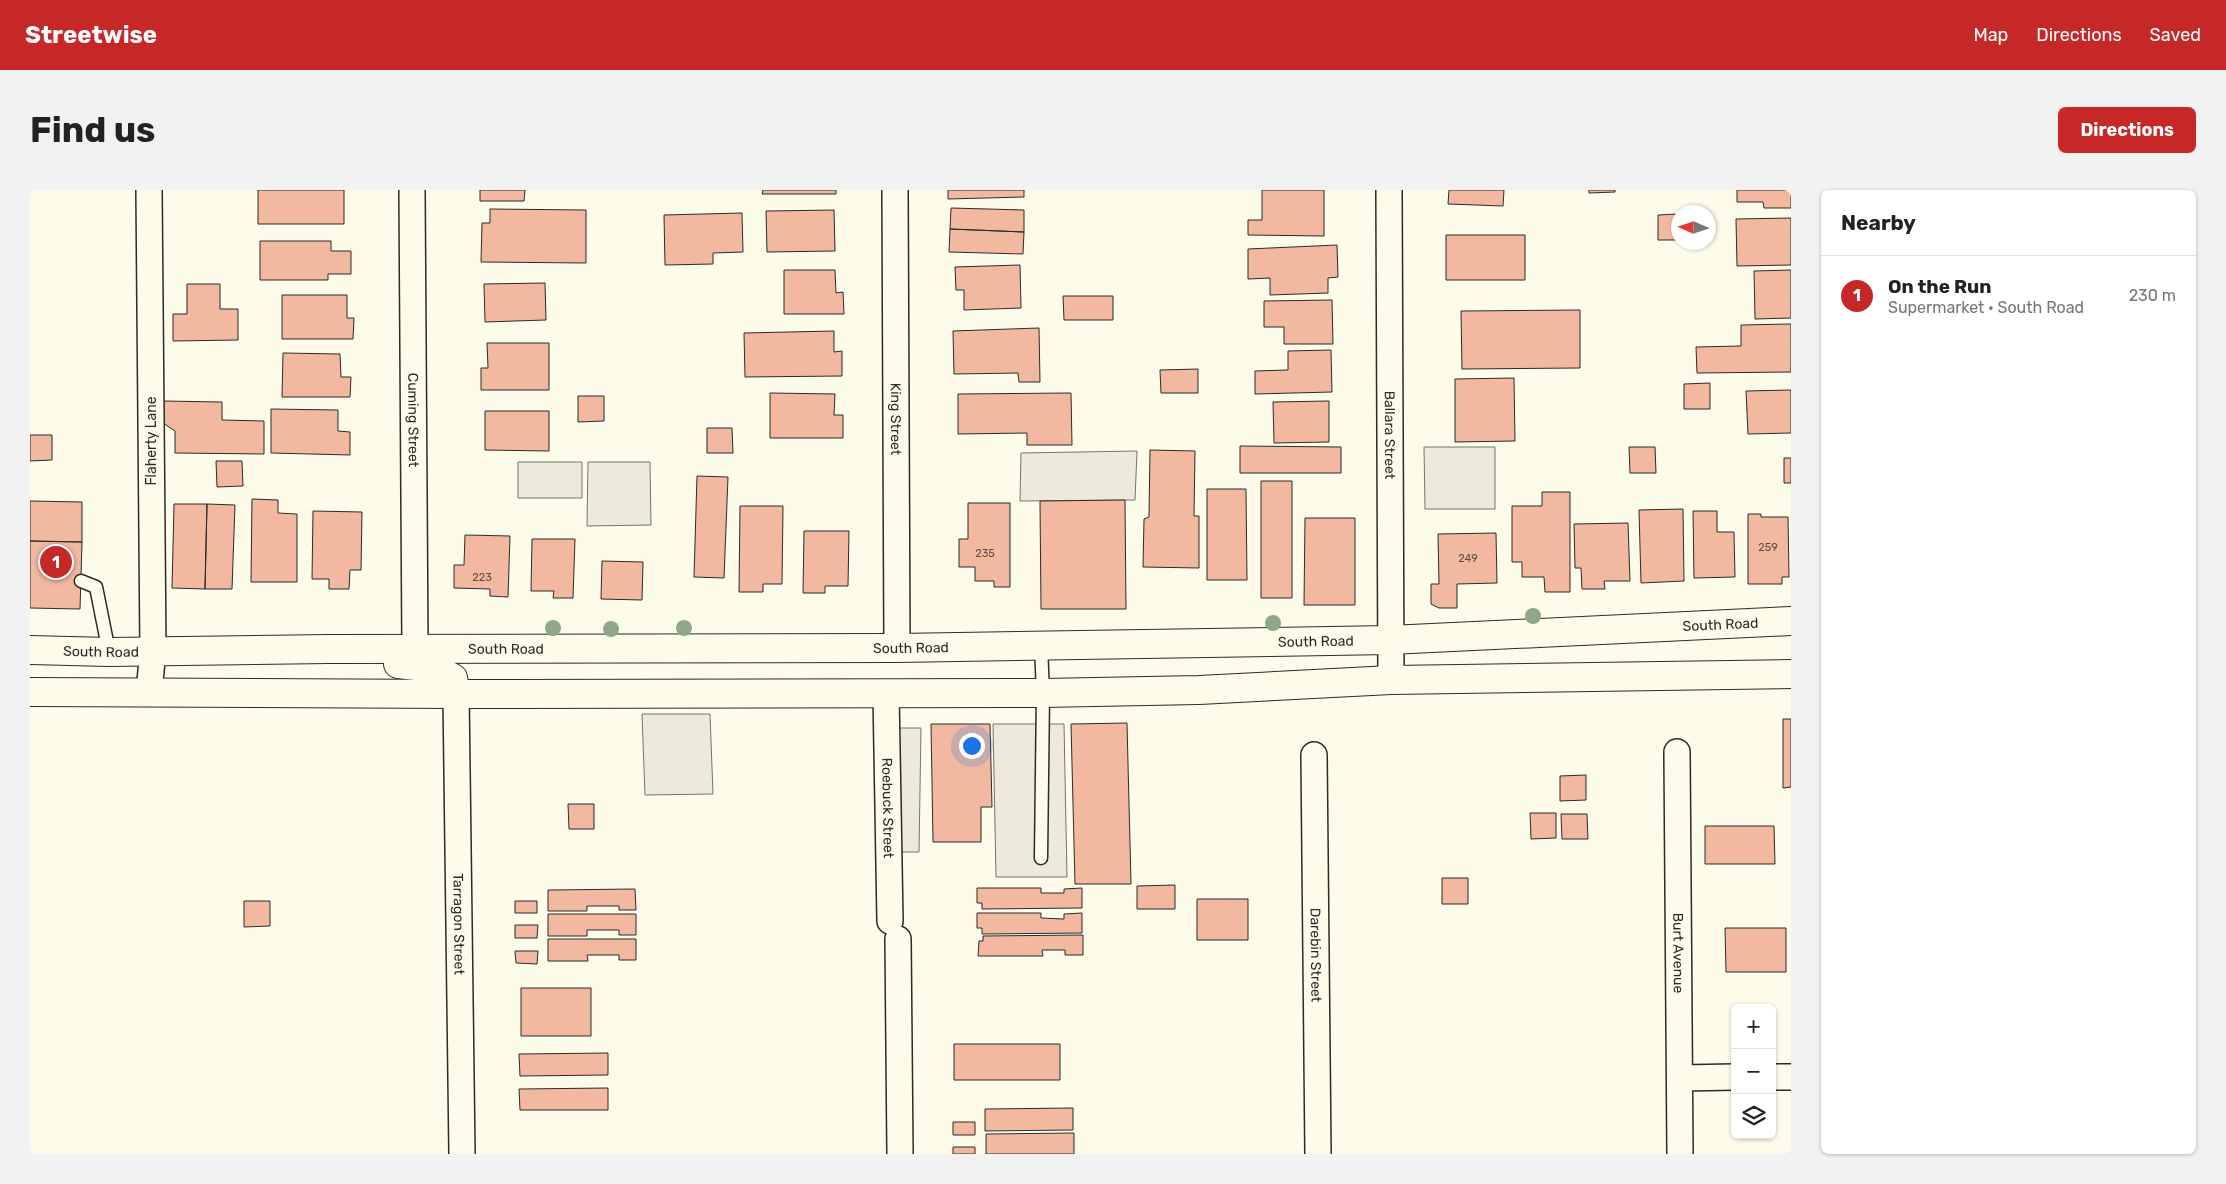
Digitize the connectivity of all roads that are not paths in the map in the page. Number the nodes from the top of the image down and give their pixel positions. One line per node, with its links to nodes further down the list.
1 (149, 190): 14 (street, Flaherty Lane)
2 (412, 190): 13 (street, Cuming Street)
3 (895, 190): 9 (street, King Street)
4 (1389, 190): 7 (street, Ballara Street)
5 (81, 581): 15 (lane)
6 (1791, 621): 7 (highway, South Road)
7 (1390, 640): 8 (highway, South Road); 17 (street, Ballara Street)
8 (1041, 646): 9 (highway, South Road); 21 (lane)
9 (897, 648): 11 (highway, South Road)
10 (328, 649): 13 (highway, South Road); 14 (highway, South Road); 22 (highway)
11 (498, 649): 13 (highway, South Road); 22 (highway)
12 (30, 650): 15 (highway, South Road)
13 (415, 650)
14 (153, 651): 15 (highway, South Road); 18 (street, Flaherty Lane)
15 (108, 652)
16 (1791, 674): 17 (highway)
17 (1392, 680): 21 (highway)
18 (149, 691): 19 (highway); 22 (highway)
19 (30, 692)
20 (886, 693): 21 (highway); 22 (highway); 31 (street, Roebuck Street)
21 (1043, 693): 25 (lane)
22 (456, 694): 30 (street, Tarragon Street)
23 (1677, 752): 29 (street, Burt Avenue)
24 (1314, 756): 32 (street, Darebin Street)
25 (1041, 858)
26 (1731, 1077): 29 (street)
27 (1776, 1077): 28 (street)
28 (1791, 1077)
29 (1680, 1078): 33 (street, Burt Avenue)
30 (462, 1154)
31 (900, 1154)
32 (1318, 1154)
33 (1680, 1154)

